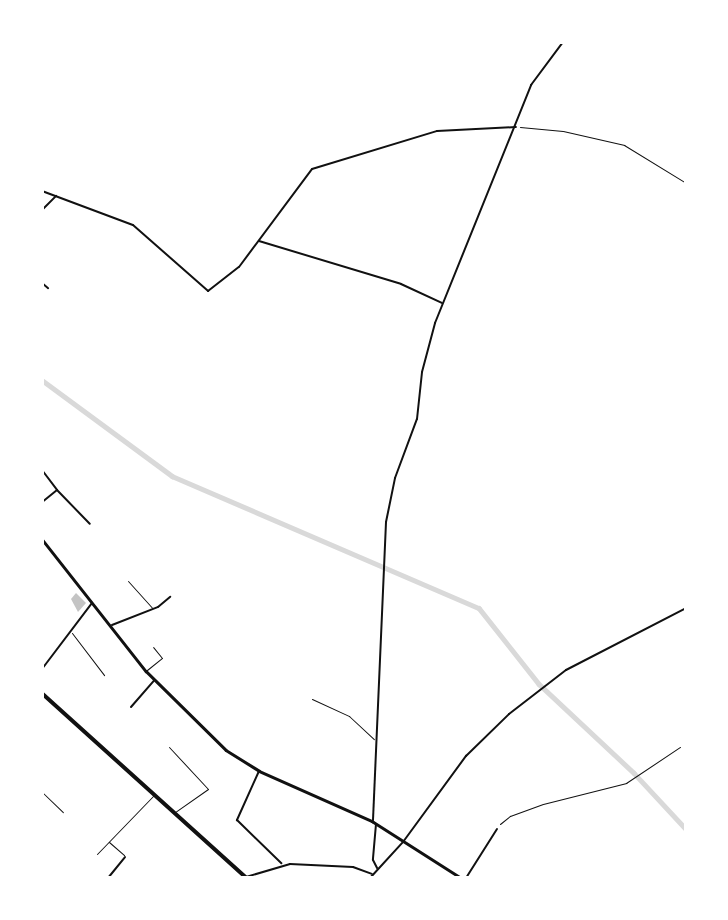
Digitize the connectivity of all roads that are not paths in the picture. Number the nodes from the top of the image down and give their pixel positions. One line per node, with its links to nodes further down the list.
1 (563, 42): 2 (street)
2 (517, 127): 6 (street); 9 (street)
3 (42, 191): 4 (street)
4 (56, 195): 5 (street); 6 (street)
5 (42, 210)
6 (258, 240): 9 (street)
7 (42, 283): 8 (street)
8 (48, 288)
9 (443, 303): 30 (street)
10 (42, 470): 11 (street)
11 (57, 489): 12 (street); 13 (street)
12 (42, 502)
13 (90, 524)
14 (42, 539): 17 (street)
15 (128, 581): 19 (lane)
16 (170, 597): 19 (street)
17 (92, 603): 20 (street); 21 (street)
18 (686, 608): 40 (street)
19 (153, 609): 20 (street)
20 (110, 627): 24 (street)
21 (71, 632): 23 (street); 25 (lane)
22 (153, 647): 24 (lane)
23 (42, 669)
24 (146, 671): 26 (street)
25 (104, 675)
26 (155, 680): 29 (street); 32 (street)
27 (42, 693): 34 (main road)
28 (312, 699): 30 (lane)
29 (131, 707)
30 (376, 740): 37 (street)
31 (169, 747): 36 (lane)
32 (259, 771): 37 (street); 43 (street)
33 (42, 792): 35 (lane)
34 (155, 794): 36 (main road); 39 (lane)
35 (63, 811)
36 (175, 813): 47 (main road)
37 (374, 823): 40 (street); 44 (street)
38 (497, 829): 48 (street)
39 (108, 841): 41 (lane); 42 (lane)
40 (403, 842): 44 (street); 48 (street)
41 (97, 854)
42 (125, 857): 46 (street)
43 (281, 864): 45 (street); 47 (street)
44 (377, 869): 45 (street)
45 (372, 876)
46 (108, 878)
47 (246, 878)
48 (464, 878)

